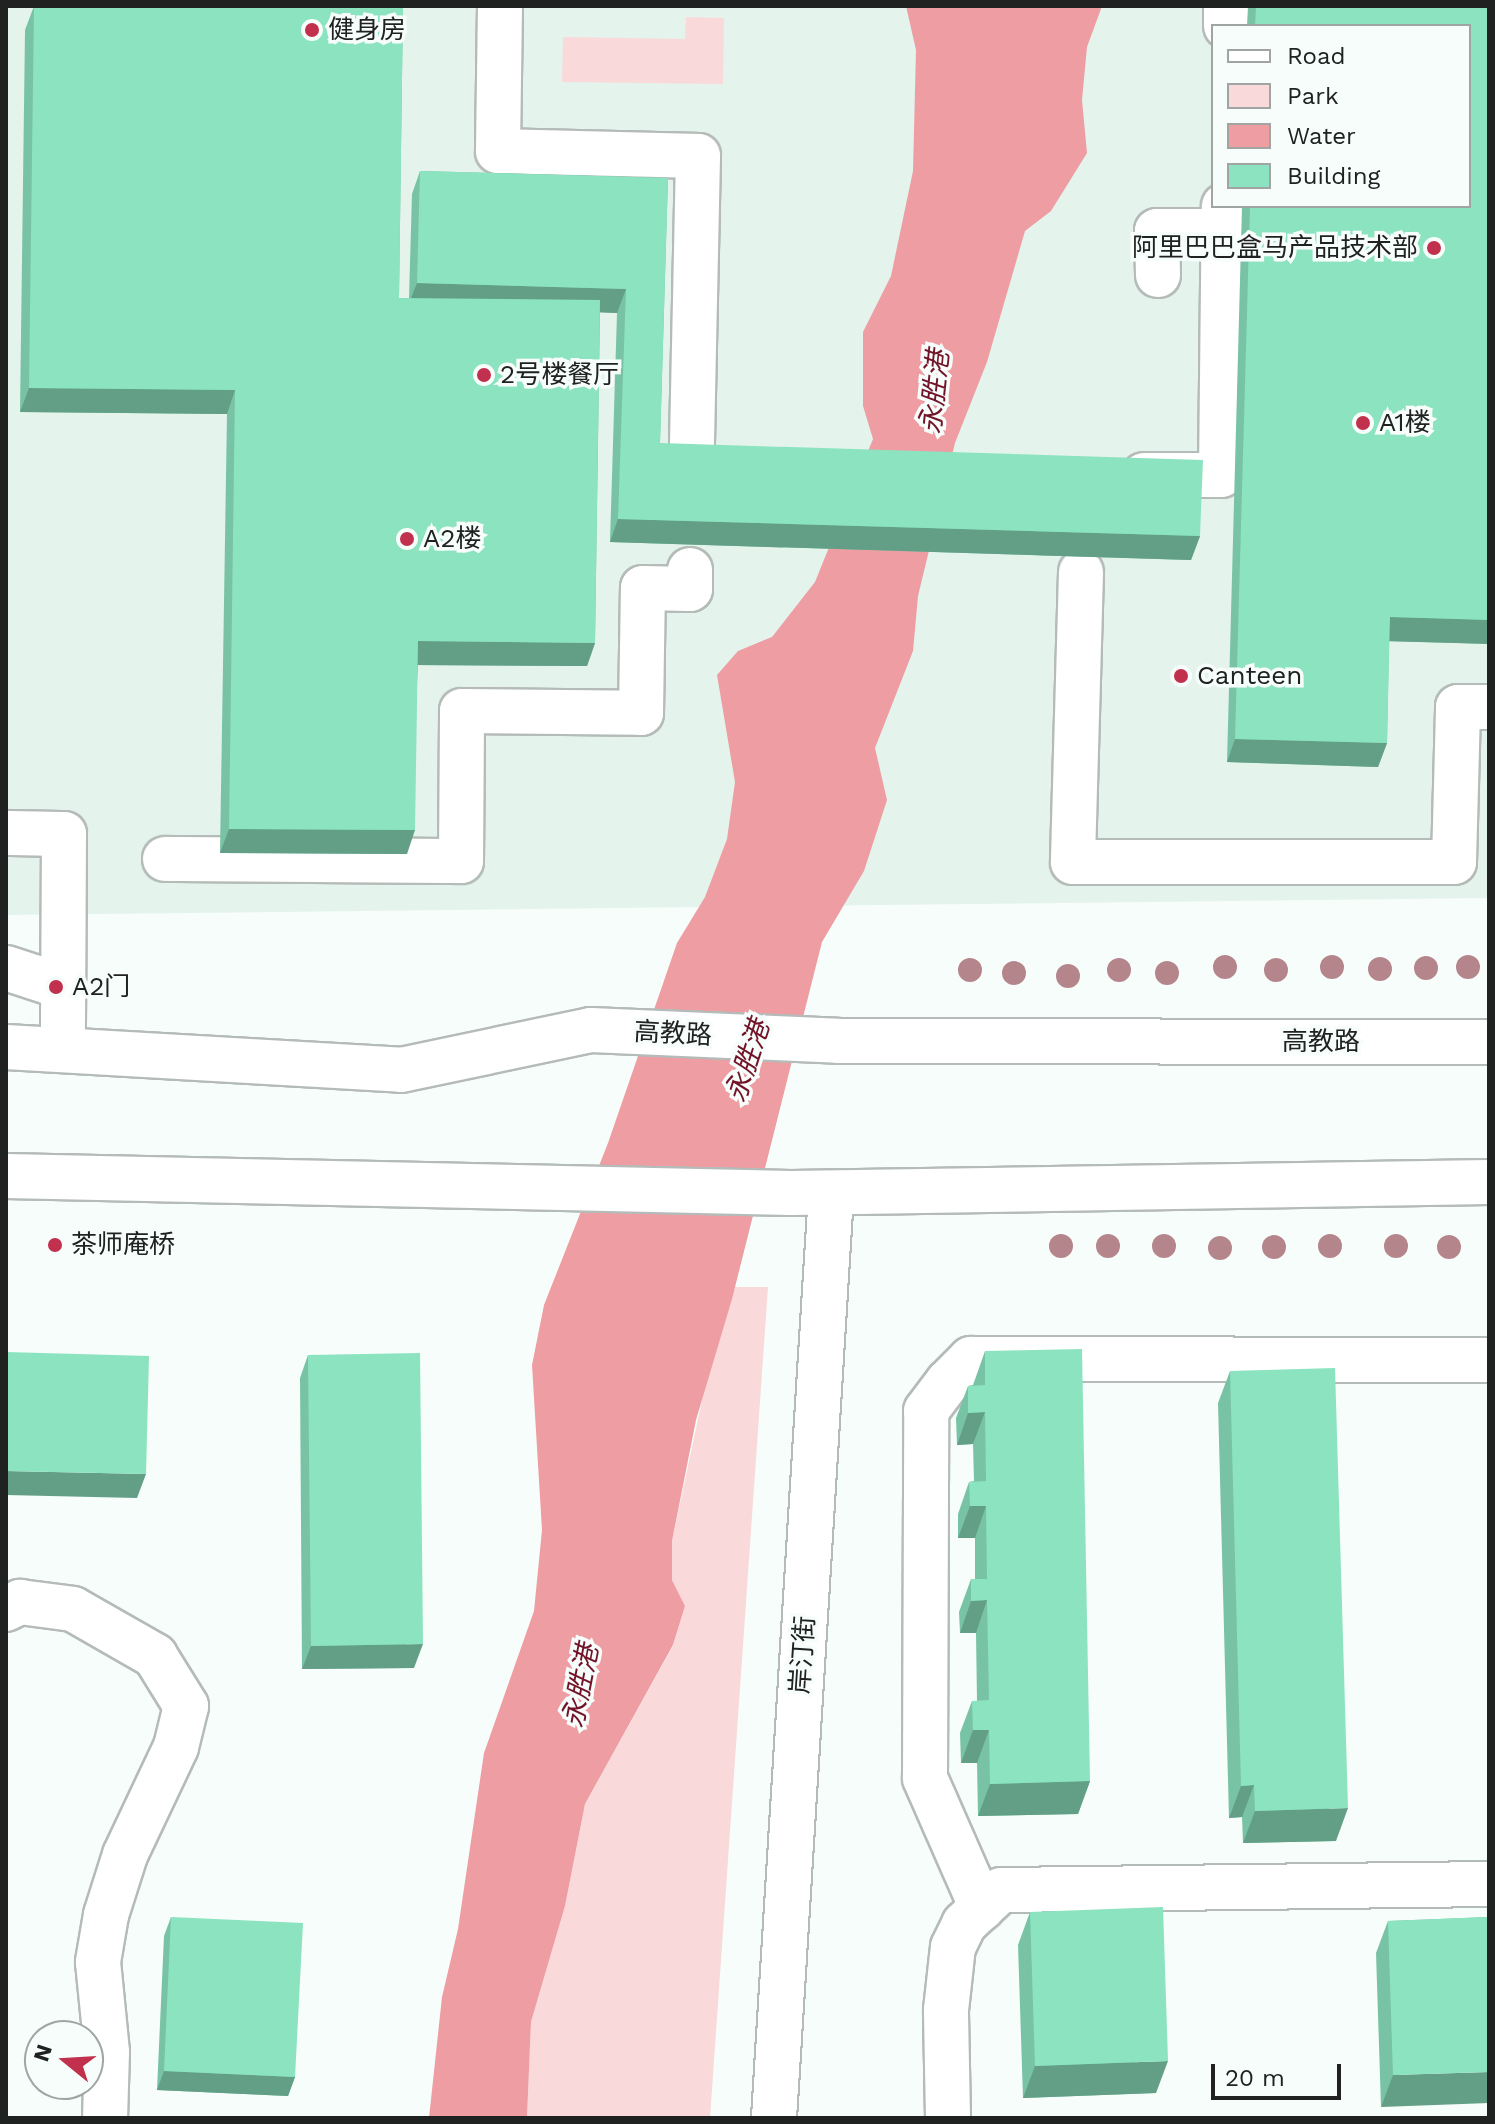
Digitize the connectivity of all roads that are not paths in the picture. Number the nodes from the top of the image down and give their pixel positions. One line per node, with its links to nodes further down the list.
1 (500, 6): 5 (main road)
2 (1224, 219): 3 (main road); 4 (main road)
3 (1158, 275)
4 (1098, 475)
5 (691, 477)
6 (690, 570): 10 (main road)
7 (1081, 572): 8 (main road)
8 (1489, 707)
9 (6, 833): 12 (main road)
10 (165, 859)
11 (6, 968): 12 (main road)
12 (61, 986): 15 (main road)
13 (1489, 1042): 15 (main road, 高教路)
14 (6, 1047): 15 (main road, 高教路)
15 (63, 1048)
16 (6, 1176): 18 (main road)
17 (1489, 1182): 18 (main road)
18 (811, 1193): 24 (main road, 岸汀街)
19 (1489, 1360): 22 (main road)
20 (6, 1609): 23 (main road)
21 (1489, 1884): 22 (main road)
22 (982, 1908): 25 (main road)
23 (105, 2118)
24 (774, 2118)
25 (948, 2118)

